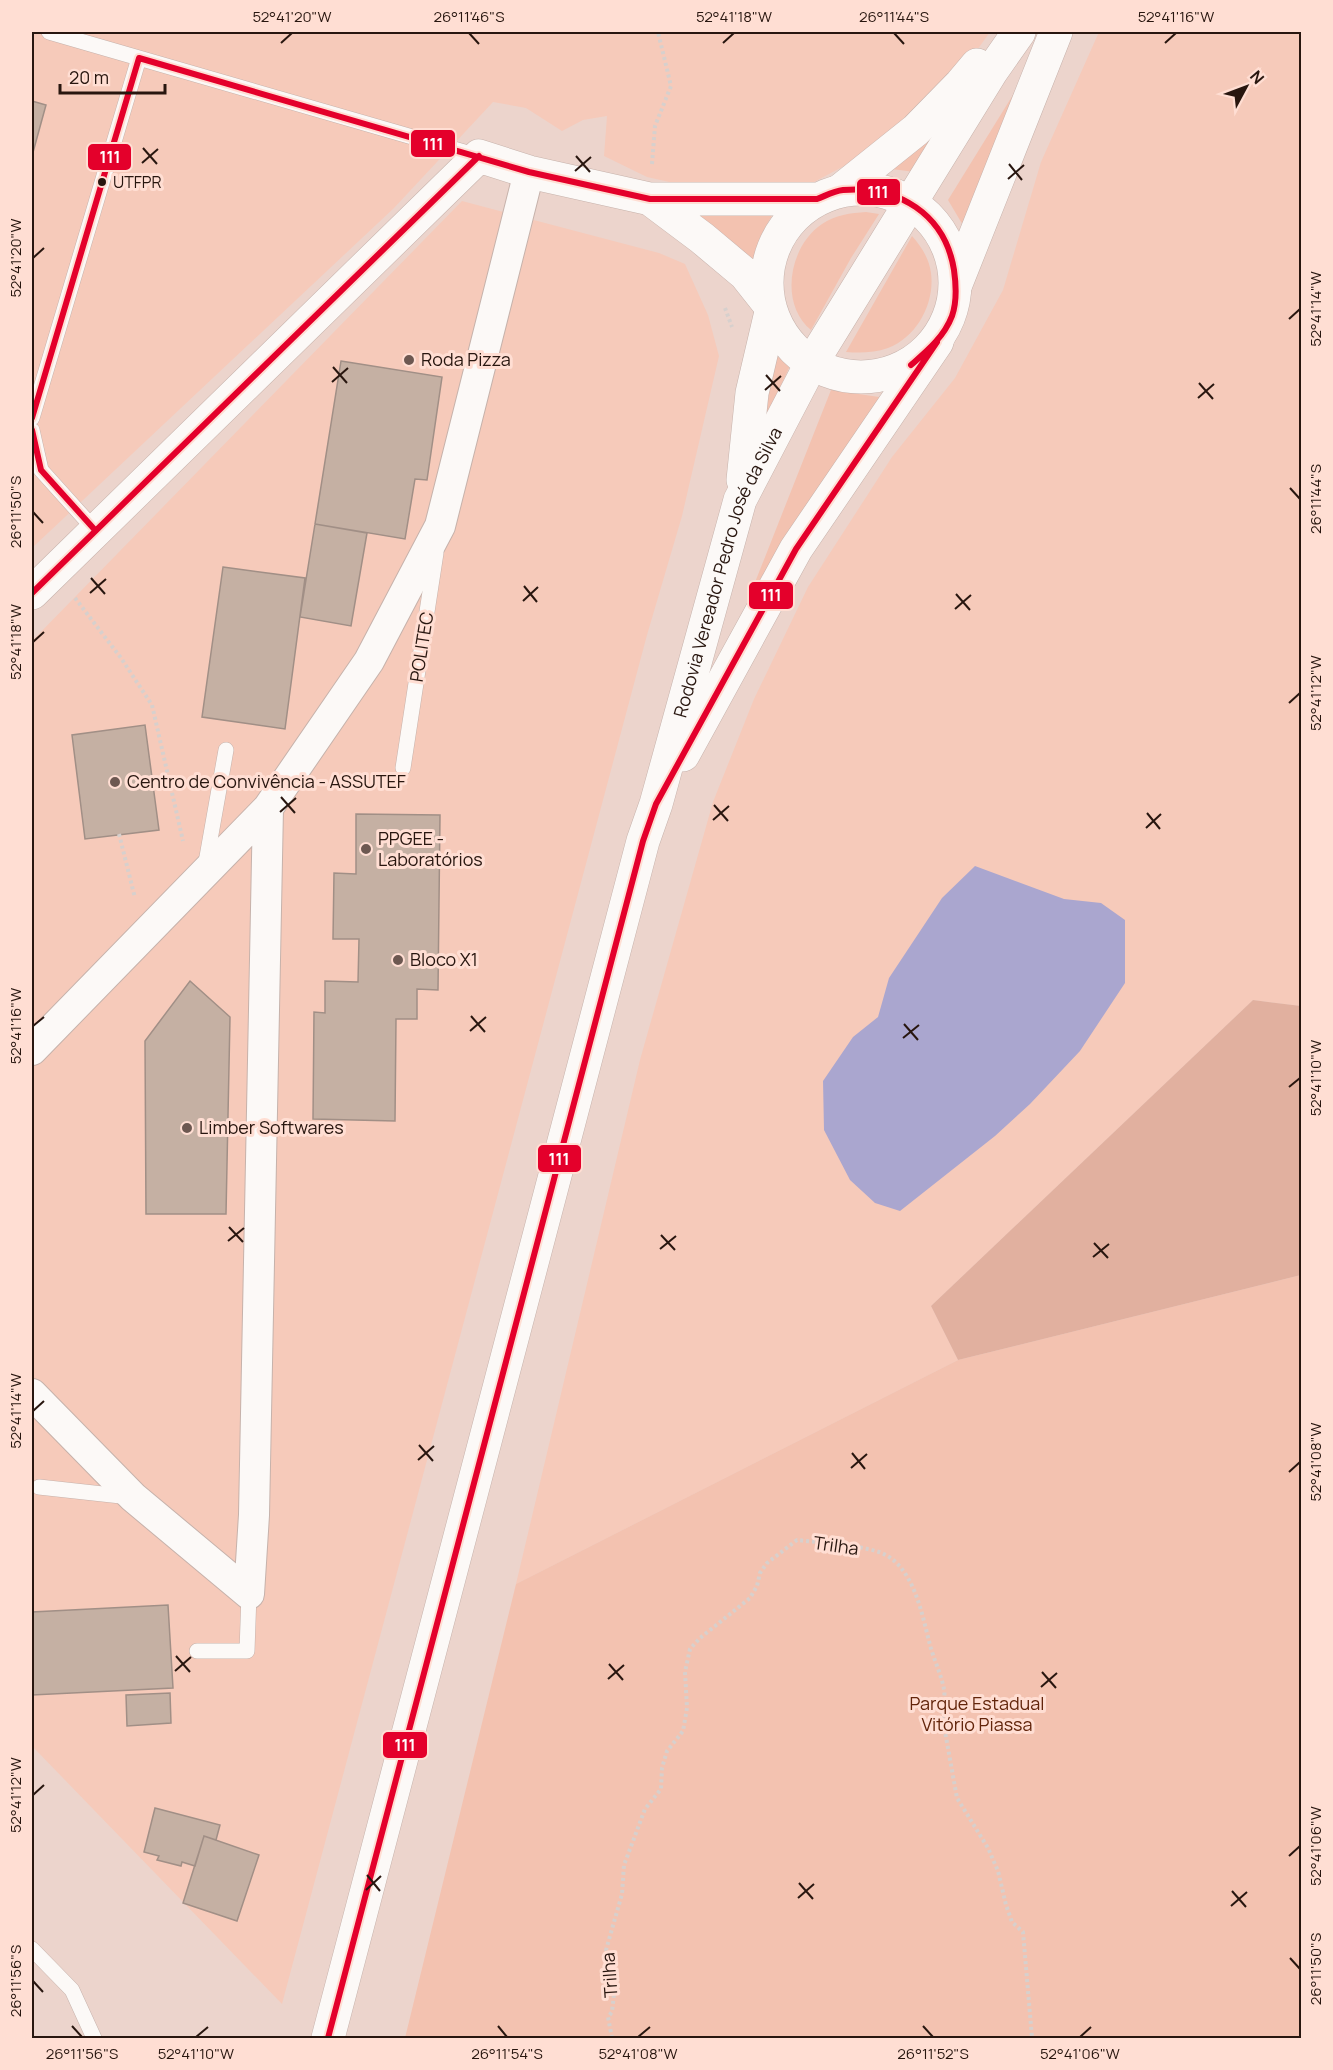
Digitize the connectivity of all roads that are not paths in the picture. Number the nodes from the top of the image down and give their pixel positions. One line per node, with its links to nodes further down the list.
1 (49, 32): 5 (lane)
2 (1005, 32): 8 (main road)
3 (1019, 32): 10 (main road, Rodovia Vereador Pedro José da Silva)
4 (1056, 32): 11 (main road)
5 (139, 58): 6 (lane); 15 (lane)
6 (479, 156): 7 (main road); 19 (main road)
7 (530, 172): 9 (main road); 18 (street)
8 (829, 194): 9 (main road); 10 (main road); 12 (main road)
9 (650, 199): 12 (main road)
10 (910, 202): 11 (main road); 14 (main road, Rodovia Vereador Pedro José da Silva)
11 (956, 284): 13 (main road)
12 (770, 307): 14 (main road); 17 (main road)
13 (936, 342): 14 (main road); 23 (main road)
14 (810, 364): 17 (main road, Rodovia Vereador Pedro José da Silva)
15 (32, 418)
16 (32, 430): 19 (lane)
17 (740, 500): 23 (main road, Rodovia Vereador Pedro José da Silva)
18 (440, 526): 22 (lane, POLITEC); 24 (street)
19 (95, 530): 20 (main road)
20 (43, 582)
21 (226, 750): 25 (lane)
22 (403, 768)
23 (657, 804): 34 (main road, Rodovia Vereador Pedro José da Silva)
24 (268, 808): 25 (street); 30 (street)
25 (204, 874): 26 (street)
26 (32, 1050)
27 (32, 1394): 29 (street)
28 (39, 1487): 29 (lane)
29 (133, 1497): 30 (street)
30 (249, 1594): 31 (lane)
31 (197, 1651)
32 (32, 1949): 33 (lane)
33 (94, 2038)
34 (328, 2038)

